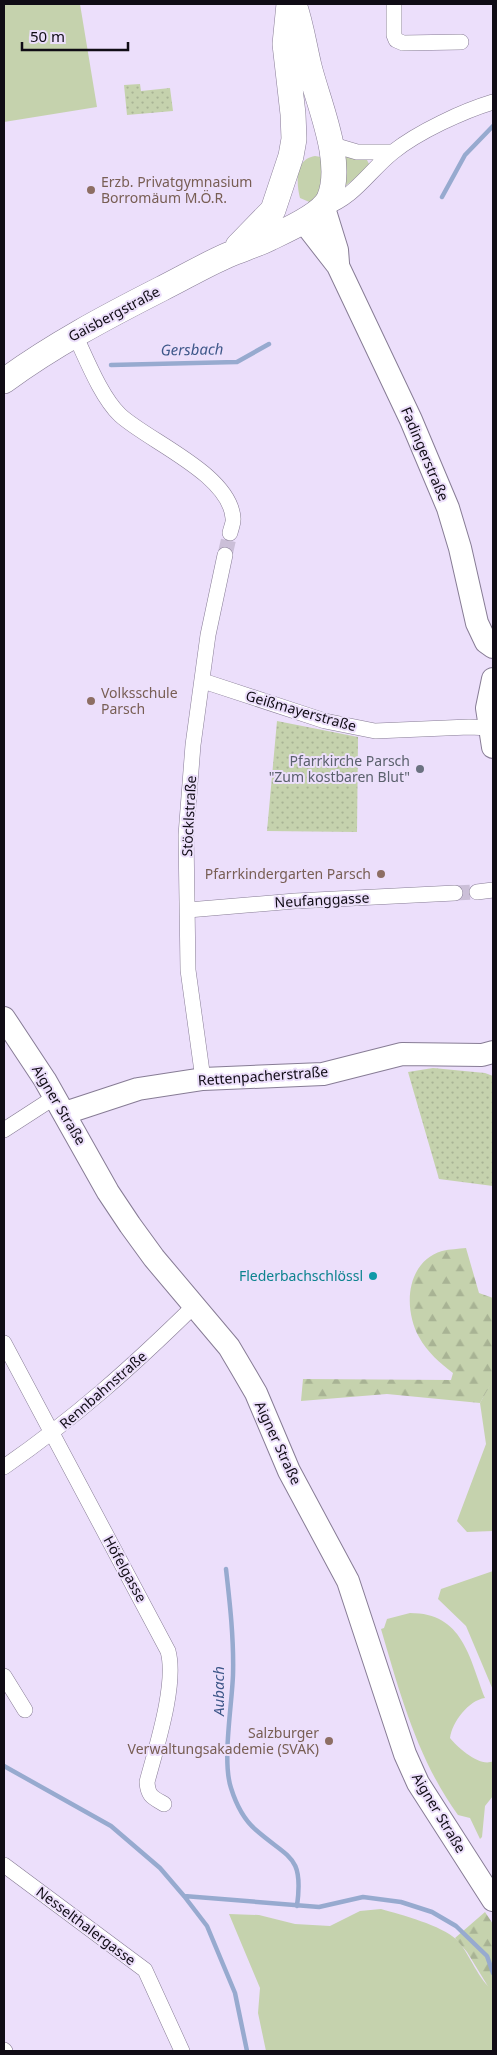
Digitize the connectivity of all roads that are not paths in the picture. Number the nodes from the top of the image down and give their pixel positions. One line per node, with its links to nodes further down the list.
1 (289, 4): 7 (main road)
2 (294, 4): 6 (main road)
3 (394, 4): 4 (street)
4 (461, 42)
5 (493, 102): 8 (street, Gaisbergstraße)
6 (330, 144): 7 (main road); 8 (street); 9 (main road)
7 (297, 151): 10 (main road); 11 (main road, Gaisbergstraße)
8 (393, 152): 9 (street, Gaisbergstraße)
9 (324, 208): 10 (main road, Gaisbergstraße); 12 (street, Fadingerstraße)
10 (302, 221): 11 (main road, Gaisbergstraße); 12 (street, Fadingerstraße)
11 (229, 255): 13 (main road, Gaisbergstraße)
12 (338, 266): 17 (street, Fadingerstraße)
13 (75, 335): 14 (main road, Gaisbergstraße); 15 (street)
14 (4, 381)
15 (230, 532)
16 (225, 555): 19 (street, Stöcklstraße)
17 (493, 647)
18 (493, 679): 20 (street)
19 (203, 681): 20 (street, Geißmayerstraße); 24 (street, Stöcklstraße)
20 (492, 734)
21 (493, 890): 22 (street)
22 (477, 892)
23 (456, 893): 24 (street, Neufanggasse)
24 (188, 910): 27 (street, Stöcklstraße)
25 (4, 1018): 28 (street, Aigner Straße)
26 (493, 1052): 27 (street, Rettenpacherstraße)
27 (203, 1079): 28 (street, Rettenpacherstraße)
28 (60, 1105): 29 (street); 30 (street, Aigner Straße)
29 (4, 1130)
30 (195, 1305): 32 (street, Rennbahnstraße); 38 (street, Aigner Straße)
31 (4, 1343): 32 (street, Höfelgasse)
32 (51, 1435): 33 (street, Rennbahnstraße); 36 (street, Höfelgasse)
33 (4, 1467)
34 (4, 1676): 35 (street)
35 (26, 1710)
36 (164, 1804)
37 (4, 1865): 39 (street, Nesselthalergasse)
38 (493, 1900)
39 (182, 2051)

